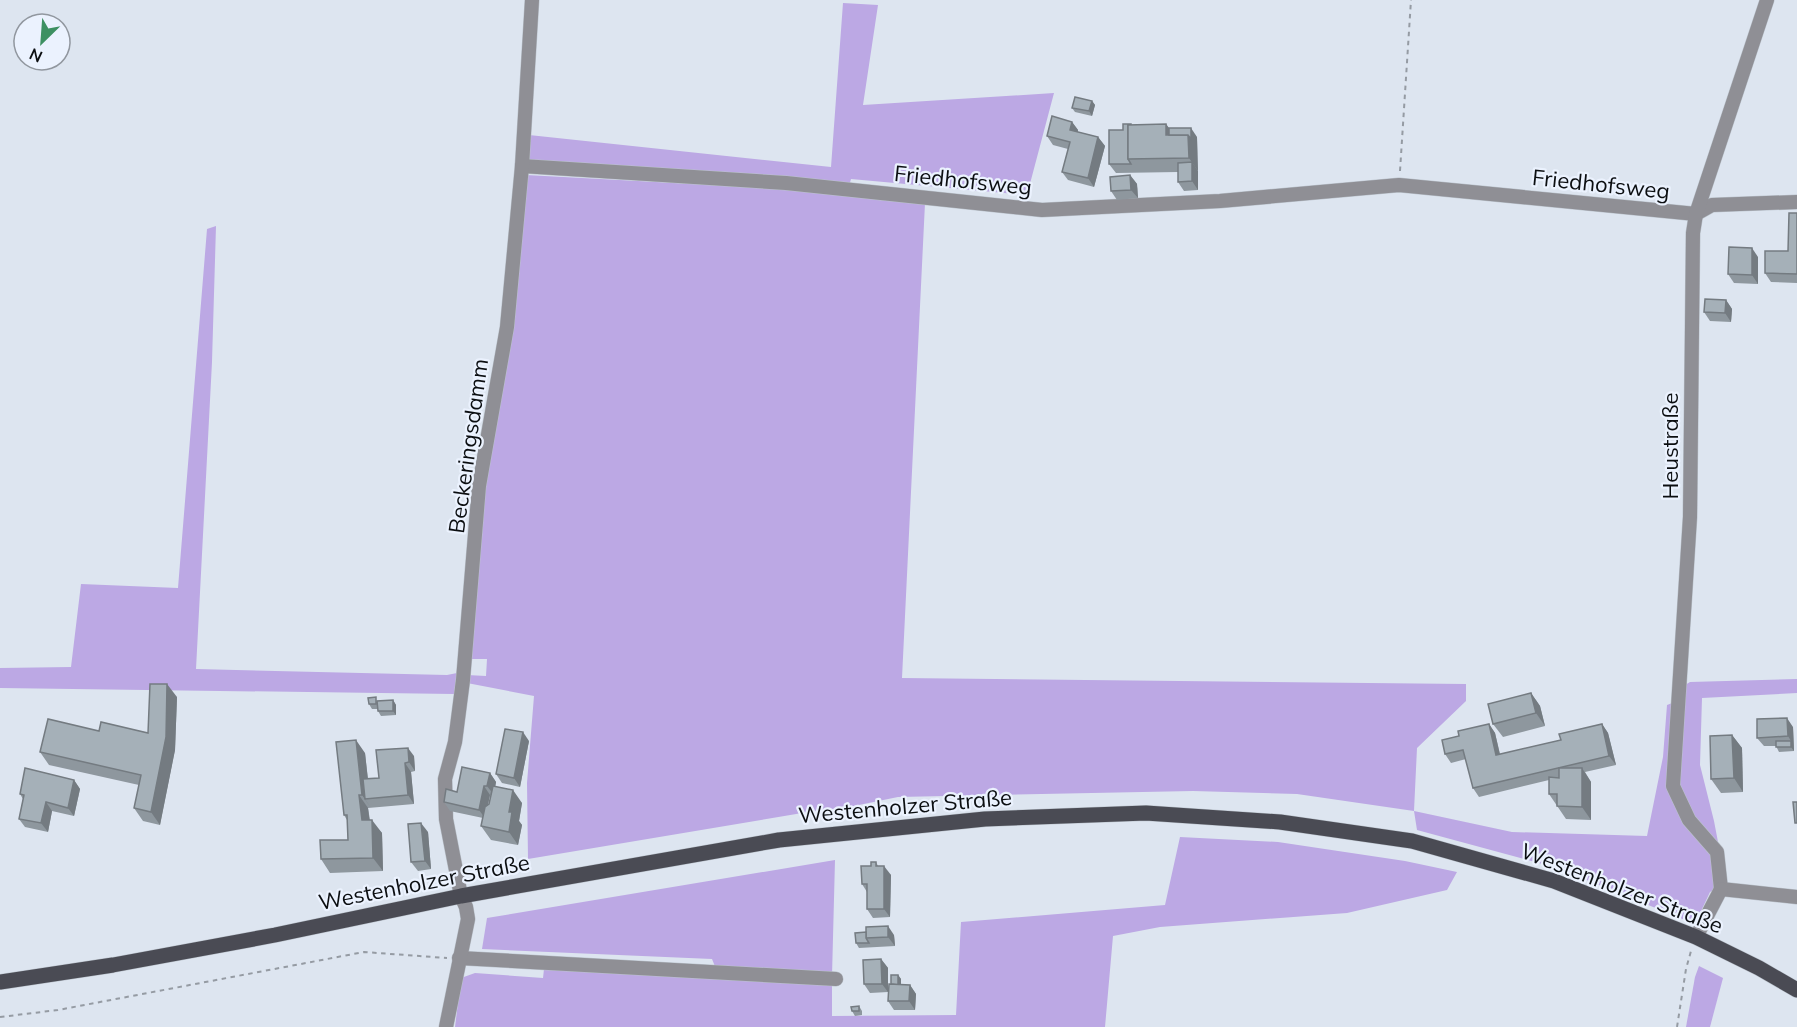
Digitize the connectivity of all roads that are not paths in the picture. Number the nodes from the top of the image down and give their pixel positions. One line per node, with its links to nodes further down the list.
1 (532, 0): 3 (street, Beckeringsdamm)
2 (1767, 0): 5 (street, Heustraße)
3 (522, 166): 5 (street, Friedhofsweg); 7 (street, Beckeringsdamm)
4 (1797, 202): 5 (street, Friedhofsweg)
5 (1696, 214): 6 (street, Heustraße)
6 (1721, 889): 8 (street); 9 (street)
7 (460, 896): 9 (main road, Westenholzer Straße); 10 (street, Beckeringsdamm); 12 (main road, Westenholzer Straße)
8 (1797, 897)
9 (1696, 937): 13 (main road, Westenholzer Straße)
10 (459, 958): 11 (street); 14 (street, Beckeringsdamm)
11 (836, 979)
12 (0, 982)
13 (1797, 990)
14 (446, 1027)

